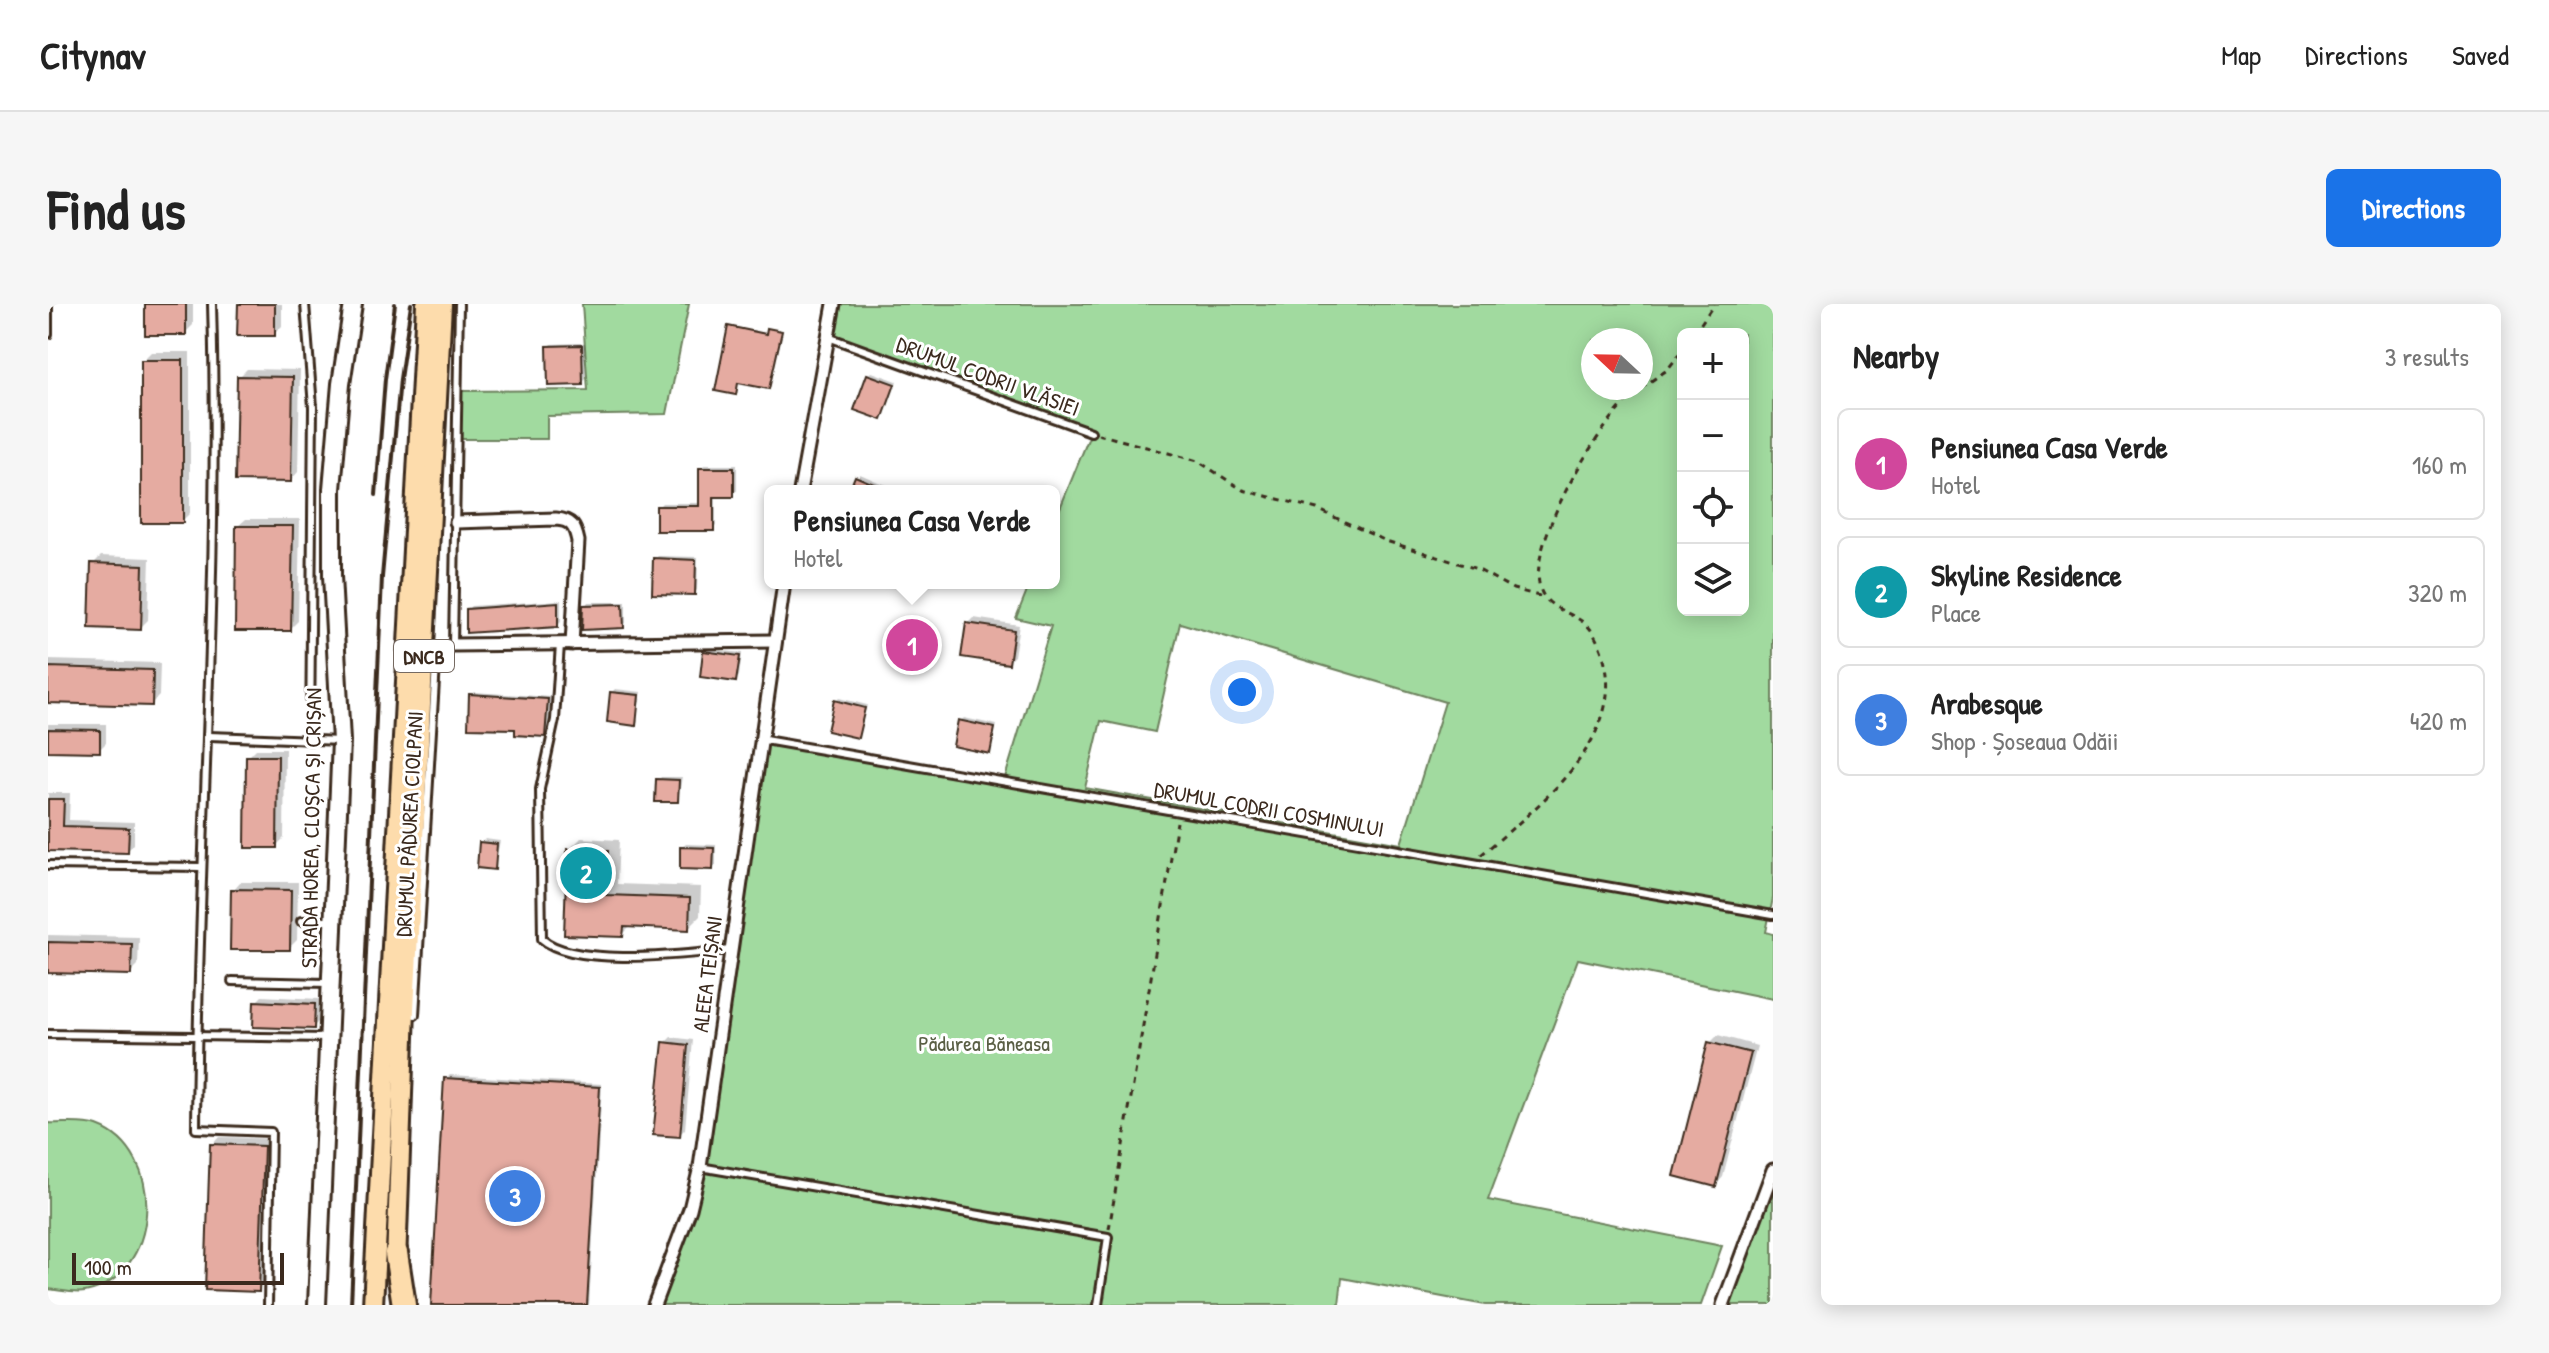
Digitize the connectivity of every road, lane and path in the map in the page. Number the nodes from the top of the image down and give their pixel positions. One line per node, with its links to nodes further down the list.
1 (48, 304): 11 (lane)
2 (212, 304): 24 (lane)
3 (305, 304): 26 (lane)
4 (353, 304): 27 (street, STRADA HOREA, CLOȘCA ȘI CRIȘAN)
5 (426, 304): 38 (main road, DNCB)
6 (442, 304): 38 (main road, DNCB)
7 (459, 304): 18 (lane, DRUMUL PĂDUREA CIOLPANI)
8 (834, 304): 12 (street)
9 (1714, 304): 10 (path)
10 (1698, 328)
11 (48, 334)
12 (828, 337): 16 (lane, DRUMUL CODRII VLĂSIEI); 17 (street)
13 (1677, 358): 14 (path)
14 (1653, 380)
15 (1630, 400): 20 (path)
16 (1091, 432): 20 (path)
17 (801, 485)
18 (456, 522): 22 (street); 23 (lane, DRUMUL PĂDUREA CIOLPANI)
19 (783, 589): 21 (street, ALEEA TEIȘANI)
20 (1543, 597): 29 (path)
21 (774, 641): 22 (street); 25 (street, ALEEA TEIȘANI)
22 (566, 644): 23 (street); 35 (lane)
23 (453, 645): 38 (lane, DRUMUL PĂDUREA CIOLPANI)
24 (209, 736): 26 (lane); 31 (lane)
25 (759, 739): 28 (lane, DRUMUL CODRII COSMINULUI); 35 (street, ALEEA TEIȘANI)
26 (310, 741): 27 (lane)
27 (341, 741): 34 (street, STRADA HOREA, CLOȘCA ȘI CRIȘAN)
28 (1179, 813): 29 (lane, DRUMUL CODRII COSMINULUI); 44 (path)
29 (1472, 863): 32 (lane, DRUMUL CODRII COSMINULUI)
30 (48, 865): 31 (lane)
31 (200, 867): 40 (lane)
32 (1773, 915)
33 (301, 921): 34 (lane)
34 (335, 921): 37 (street, STRADA HOREA, CLOȘCA ȘI CRIȘAN)
35 (730, 950): 42 (street, ALEEA TEIȘANI)
36 (232, 981): 37 (lane)
37 (332, 983): 41 (street, STRADA HOREA, CLOȘCA ȘI CRIȘAN)
38 (403, 1010): 45 (main road, DNCB); 48 (main road, DNCB)
39 (48, 1034): 40 (lane)
40 (197, 1037): 41 (lane); 46 (lane)
41 (329, 1038): 47 (street, STRADA HOREA, CLOȘCA ȘI CRIȘAN)
42 (700, 1167): 44 (lane); 51 (street, ALEEA TEIȘANI)
43 (1773, 1170): 53 (street)
44 (1108, 1237): 52 (lane)
45 (396, 1253): 49 (main road, DNCB); 50 (highway)
46 (268, 1305)
47 (317, 1305)
48 (373, 1305)
49 (395, 1305)
50 (404, 1305)
51 (654, 1305)
52 (1098, 1305)
53 (1723, 1305)

